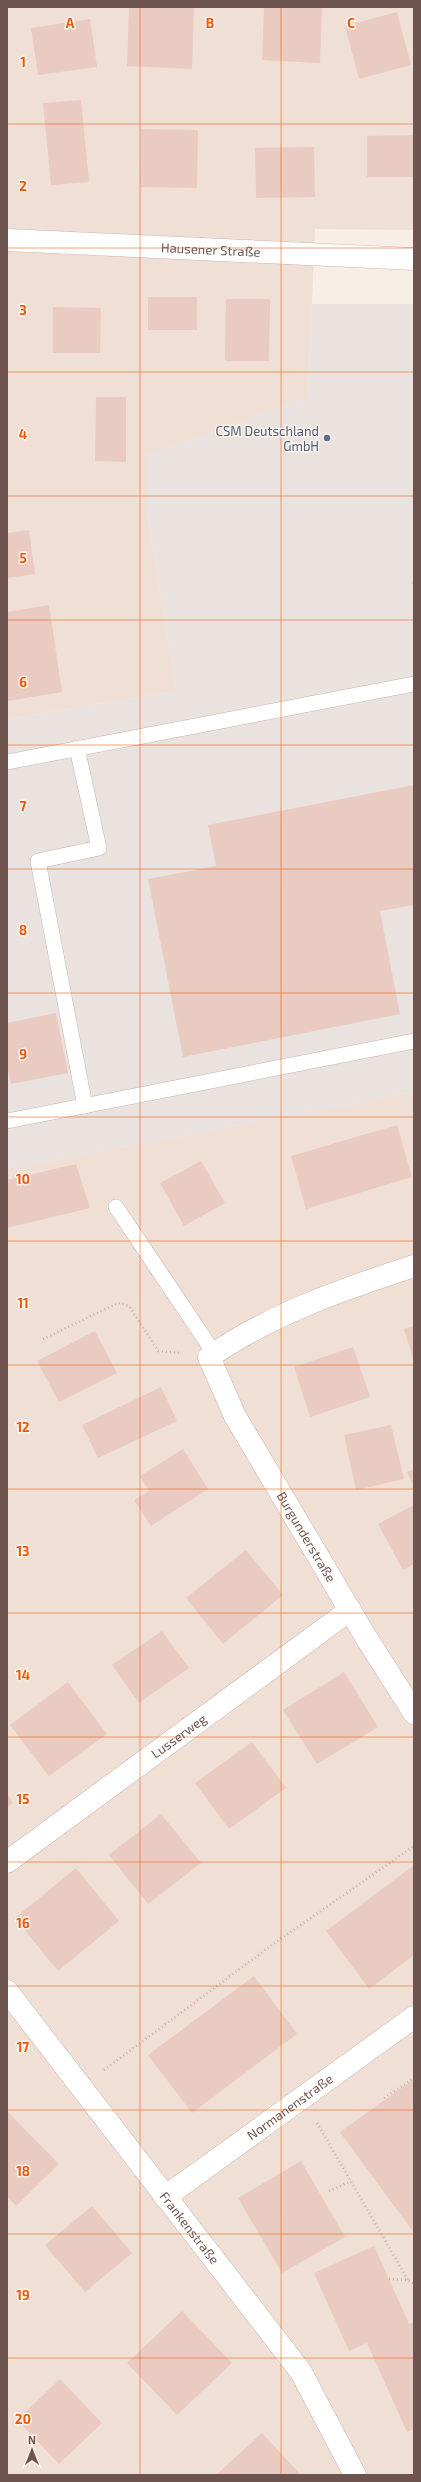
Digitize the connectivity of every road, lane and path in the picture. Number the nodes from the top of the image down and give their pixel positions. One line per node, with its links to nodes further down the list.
1 (7, 240): 2 (street, Hausener Straße)
2 (414, 259)
3 (414, 684): 4 (lane)
4 (77, 748): 5 (lane); 7 (lane)
5 (7, 762)
6 (414, 1041): 7 (lane)
7 (85, 1106): 8 (lane)
8 (7, 1121)
9 (116, 1207): 12 (lane)
10 (414, 1266): 12 (street)
11 (43, 1339): 12 (path)
12 (211, 1355): 13 (street, Burgunderstraße)
13 (350, 1610): 14 (street, Burgunderstraße); 16 (street, Lusserweg)
14 (414, 1713)
15 (414, 1846): 20 (path)
16 (7, 1862)
17 (7, 1991): 20 (street, Frankenstraße)
18 (414, 2016): 21 (street, Normanenstraße)
19 (414, 2078): 22 (path)
20 (81, 2087): 25 (street, Frankenstraße)
21 (302, 2098): 23 (path); 25 (street, Normanenstraße)
22 (384, 2098)
23 (351, 2182): 24 (path); 27 (path)
24 (329, 2191)
25 (165, 2197): 29 (street, Frankenstraße)
26 (389, 2279): 27 (path)
27 (408, 2280): 28 (path)
28 (414, 2284)
29 (355, 2475)

